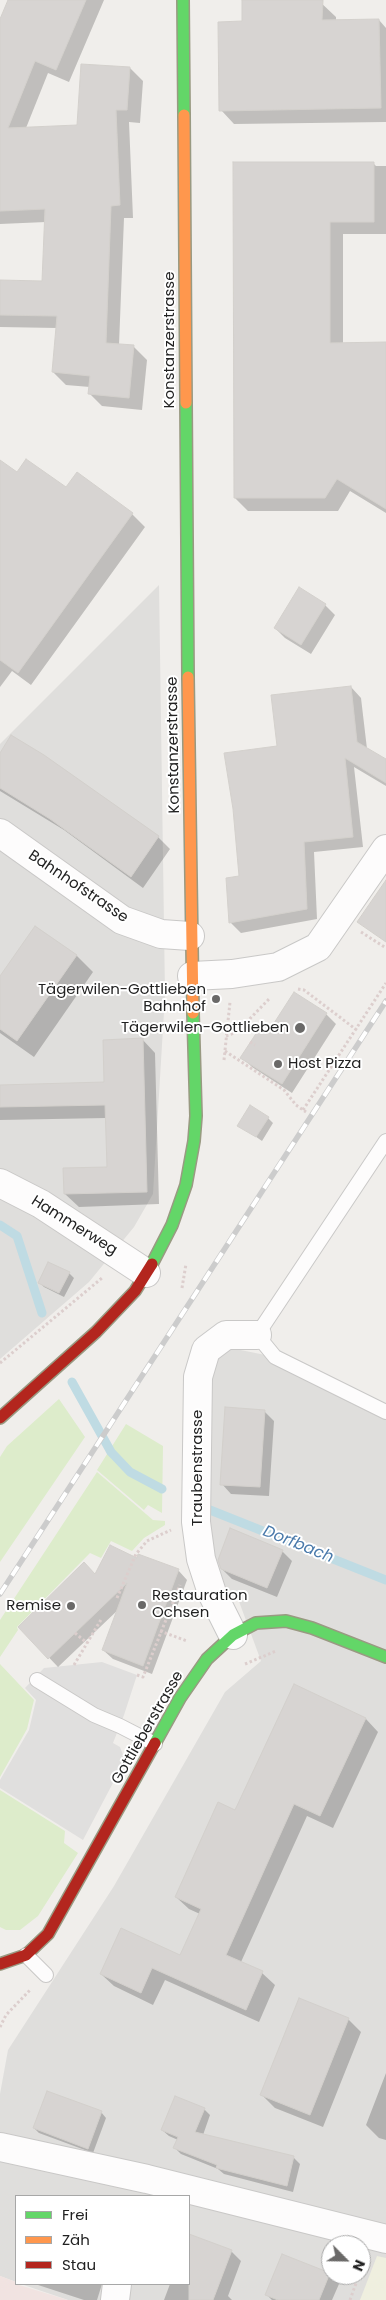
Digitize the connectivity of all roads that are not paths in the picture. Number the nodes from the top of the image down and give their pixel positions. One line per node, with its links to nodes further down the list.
1 (183, 0): 4 (main road, Konstanzerstrasse)
2 (0, 834): 4 (street, Bahnhofstrasse)
3 (386, 849): 5 (street)
4 (190, 936): 5 (main road, Konstanzerstrasse)
5 (192, 976): 8 (main road, Konstanzerstrasse)
6 (386, 1141): 9 (lane)
7 (0, 1183): 8 (street, Hammerweg)
8 (136, 1266): 11 (main road, Konstanzerstrasse)
9 (257, 1335): 10 (lane); 12 (street, Traubenstrasse)
10 (386, 1412)
11 (0, 1418)
12 (233, 1636): 13 (main road, Gottlieberstrasse); 15 (main road, Gottlieberstrasse)
13 (386, 1656)
14 (36, 1680): 15 (lane)
15 (154, 1744): 16 (main road, Gottlieberstrasse)
16 (26, 1954): 17 (main road, Gottlieberstrasse); 18 (lane)
17 (0, 1964)
18 (46, 1975)
19 (0, 2147): 20 (street)
20 (144, 2188): 21 (street)
21 (177, 2195)
22 (190, 2198): 23 (street)
23 (386, 2239)
24 (117, 2285): 25 (street)
25 (115, 2300)

